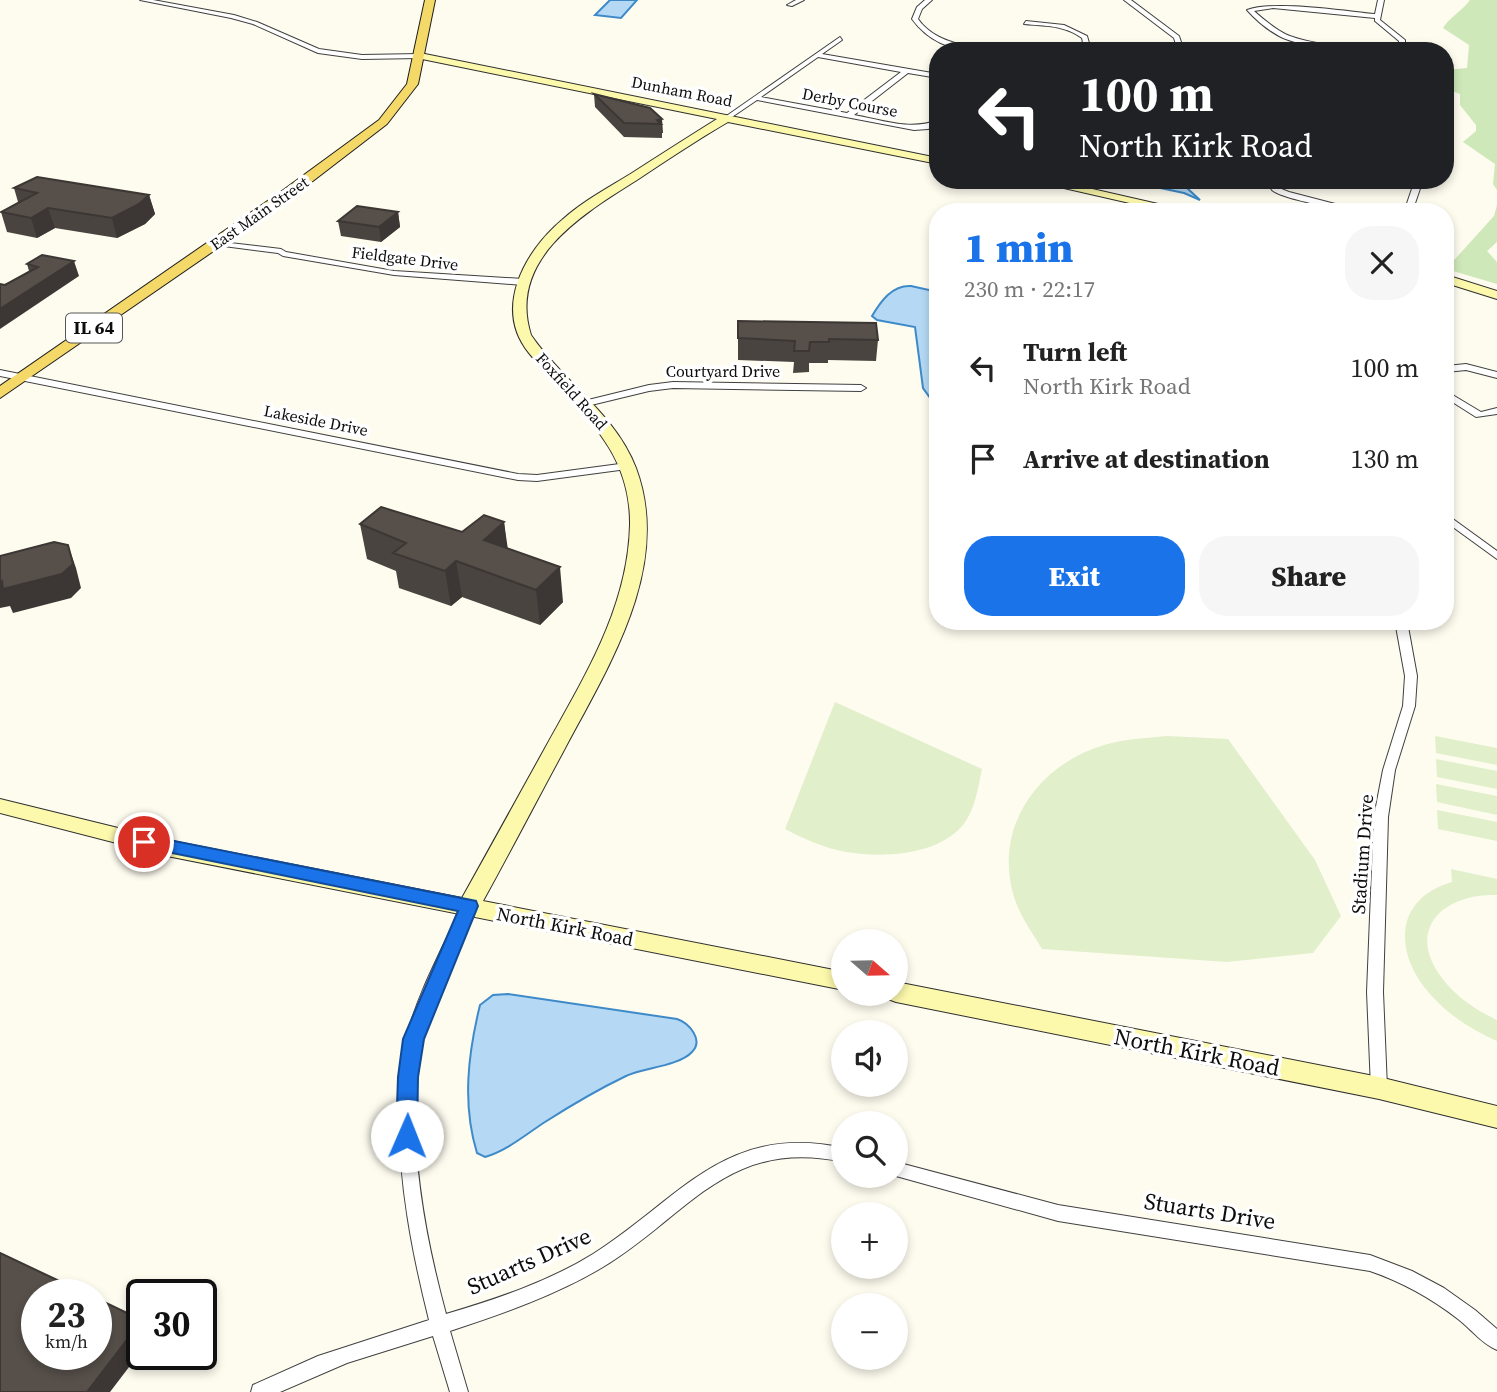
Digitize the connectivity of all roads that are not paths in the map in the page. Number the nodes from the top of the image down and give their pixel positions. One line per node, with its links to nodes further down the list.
1 (142, 0): 17 (street)
2 (430, 0): 17 (main road, East Main Street / IL 64)
3 (801, 0): 7 (street)
4 (929, 0): 11 (street)
5 (1127, 0): 13 (street)
6 (1381, 0): 8 (street)
7 (790, 5)
8 (1377, 16): 14 (street); 15 (street)
9 (1026, 23): 12 (street)
10 (840, 39): 16 (street, Foxfield Road)
11 (946, 42)
12 (1086, 42)
13 (1178, 42)
14 (1322, 42)
15 (1402, 42)
16 (817, 55): 18 (street); 20 (street, Foxfield Road)
17 (420, 56): 22 (street, Dunham Road); 29 (main road, East Main Street / IL 64)
18 (906, 71): 19 (street); 21 (street)
19 (929, 75)
20 (755, 97): 21 (street, Derby Course); 22 (street, Foxfield Road)
21 (848, 116): 23 (street, Derby Course)
22 (727, 118): 24 (street, Dunham Road); 32 (street, Foxfield Road)
23 (929, 127)
24 (929, 159)
25 (1078, 189): 27 (street)
26 (1275, 189): 28 (street)
27 (1144, 203)
28 (1324, 203)
29 (216, 243): 30 (street, Fieldgate Drive); 38 (main road, East Main Street / IL 64)
30 (239, 247): 31 (street, Fieldgate Drive)
31 (283, 254): 32 (street, Fieldgate Drive)
32 (523, 282): 42 (street, Foxfield Road)
33 (1454, 282): 34 (street)
34 (1497, 295)
35 (1454, 368): 37 (street)
36 (0, 373): 38 (street, Lakeside Drive)
37 (1497, 375)
38 (24, 377): 40 (main road, East Main Street / IL 64); 44 (street, Lakeside Drive)
39 (861, 388): 42 (street, Courtyard Drive)
40 (0, 394)
41 (1454, 399): 43 (street)
42 (587, 403): 44 (street, Foxfield Road)
43 (1497, 411)
44 (627, 466): 49 (street, Foxfield Road)
45 (1454, 523): 46 (street)
46 (1497, 556)
47 (1403, 630): 52 (street, Stadium Drive)
48 (0, 806): 49 (street, North Kirk Road)
49 (469, 906): 50 (street, North Kirk Road); 56 (street)
50 (831, 978)
51 (908, 994): 52 (street, North Kirk Road)
52 (1379, 1088): 53 (street, North Kirk Road)
53 (1497, 1117)
54 (831, 1153): 56 (street, Stuarts Drive)
55 (908, 1173): 57 (street, Stuarts Drive)
56 (438, 1325): 58 (street, Stuarts Drive); 59 (street)
57 (1497, 1341)
58 (260, 1392)
59 (458, 1392)

